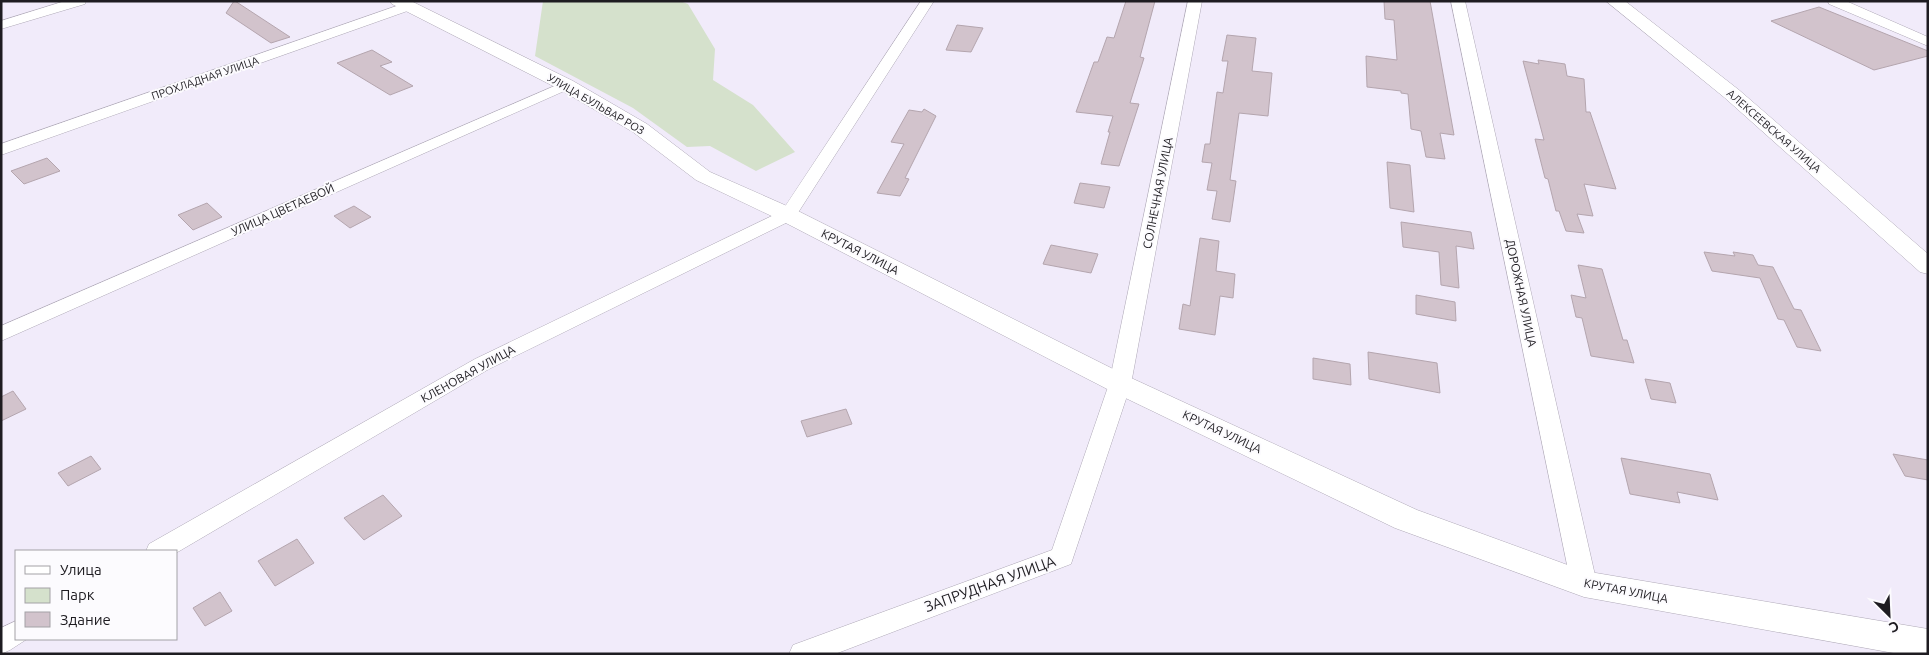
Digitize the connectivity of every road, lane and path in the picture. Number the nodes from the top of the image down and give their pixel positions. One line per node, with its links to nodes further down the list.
1 (80, 1): 8 (street)
2 (928, 1): 12 (street)
3 (1195, 1): 15 (street, СОЛНЕЧНАЯ УЛИЦА)
4 (1458, 1): 17 (street, ДОРОЖНАЯ УЛИЦА)
5 (1614, 1): 13 (street, АЛЕКСЕЕВСКАЯ УЛИЦА)
6 (1834, 1): 9 (street)
7 (403, 4): 10 (street, УЛИЦА БУЛЬВАР РОЗ); 11 (street, ПРОХЛАДНАЯ УЛИЦА)
8 (1, 25)
9 (1928, 42)
10 (566, 86): 12 (street, УЛИЦА БУЛЬВАР РОЗ); 14 (street, УЛИЦА ЦВЕТАЕВОЙ)
11 (1, 150)
12 (788, 215): 15 (street, КРУТАЯ УЛИЦА); 16 (street, КЛЕНОВАЯ УЛИЦА)
13 (1928, 267)
14 (1, 334)
15 (1120, 384): 17 (street, КРУТАЯ УЛИЦА); 21 (street, ЗАПРУДНАЯ УЛИЦА)
16 (160, 550)
17 (1584, 584): 20 (street, КРУТАЯ УЛИЦА)
18 (15, 634): 19 (street)
19 (1, 642)
20 (1928, 644)
21 (802, 654)

